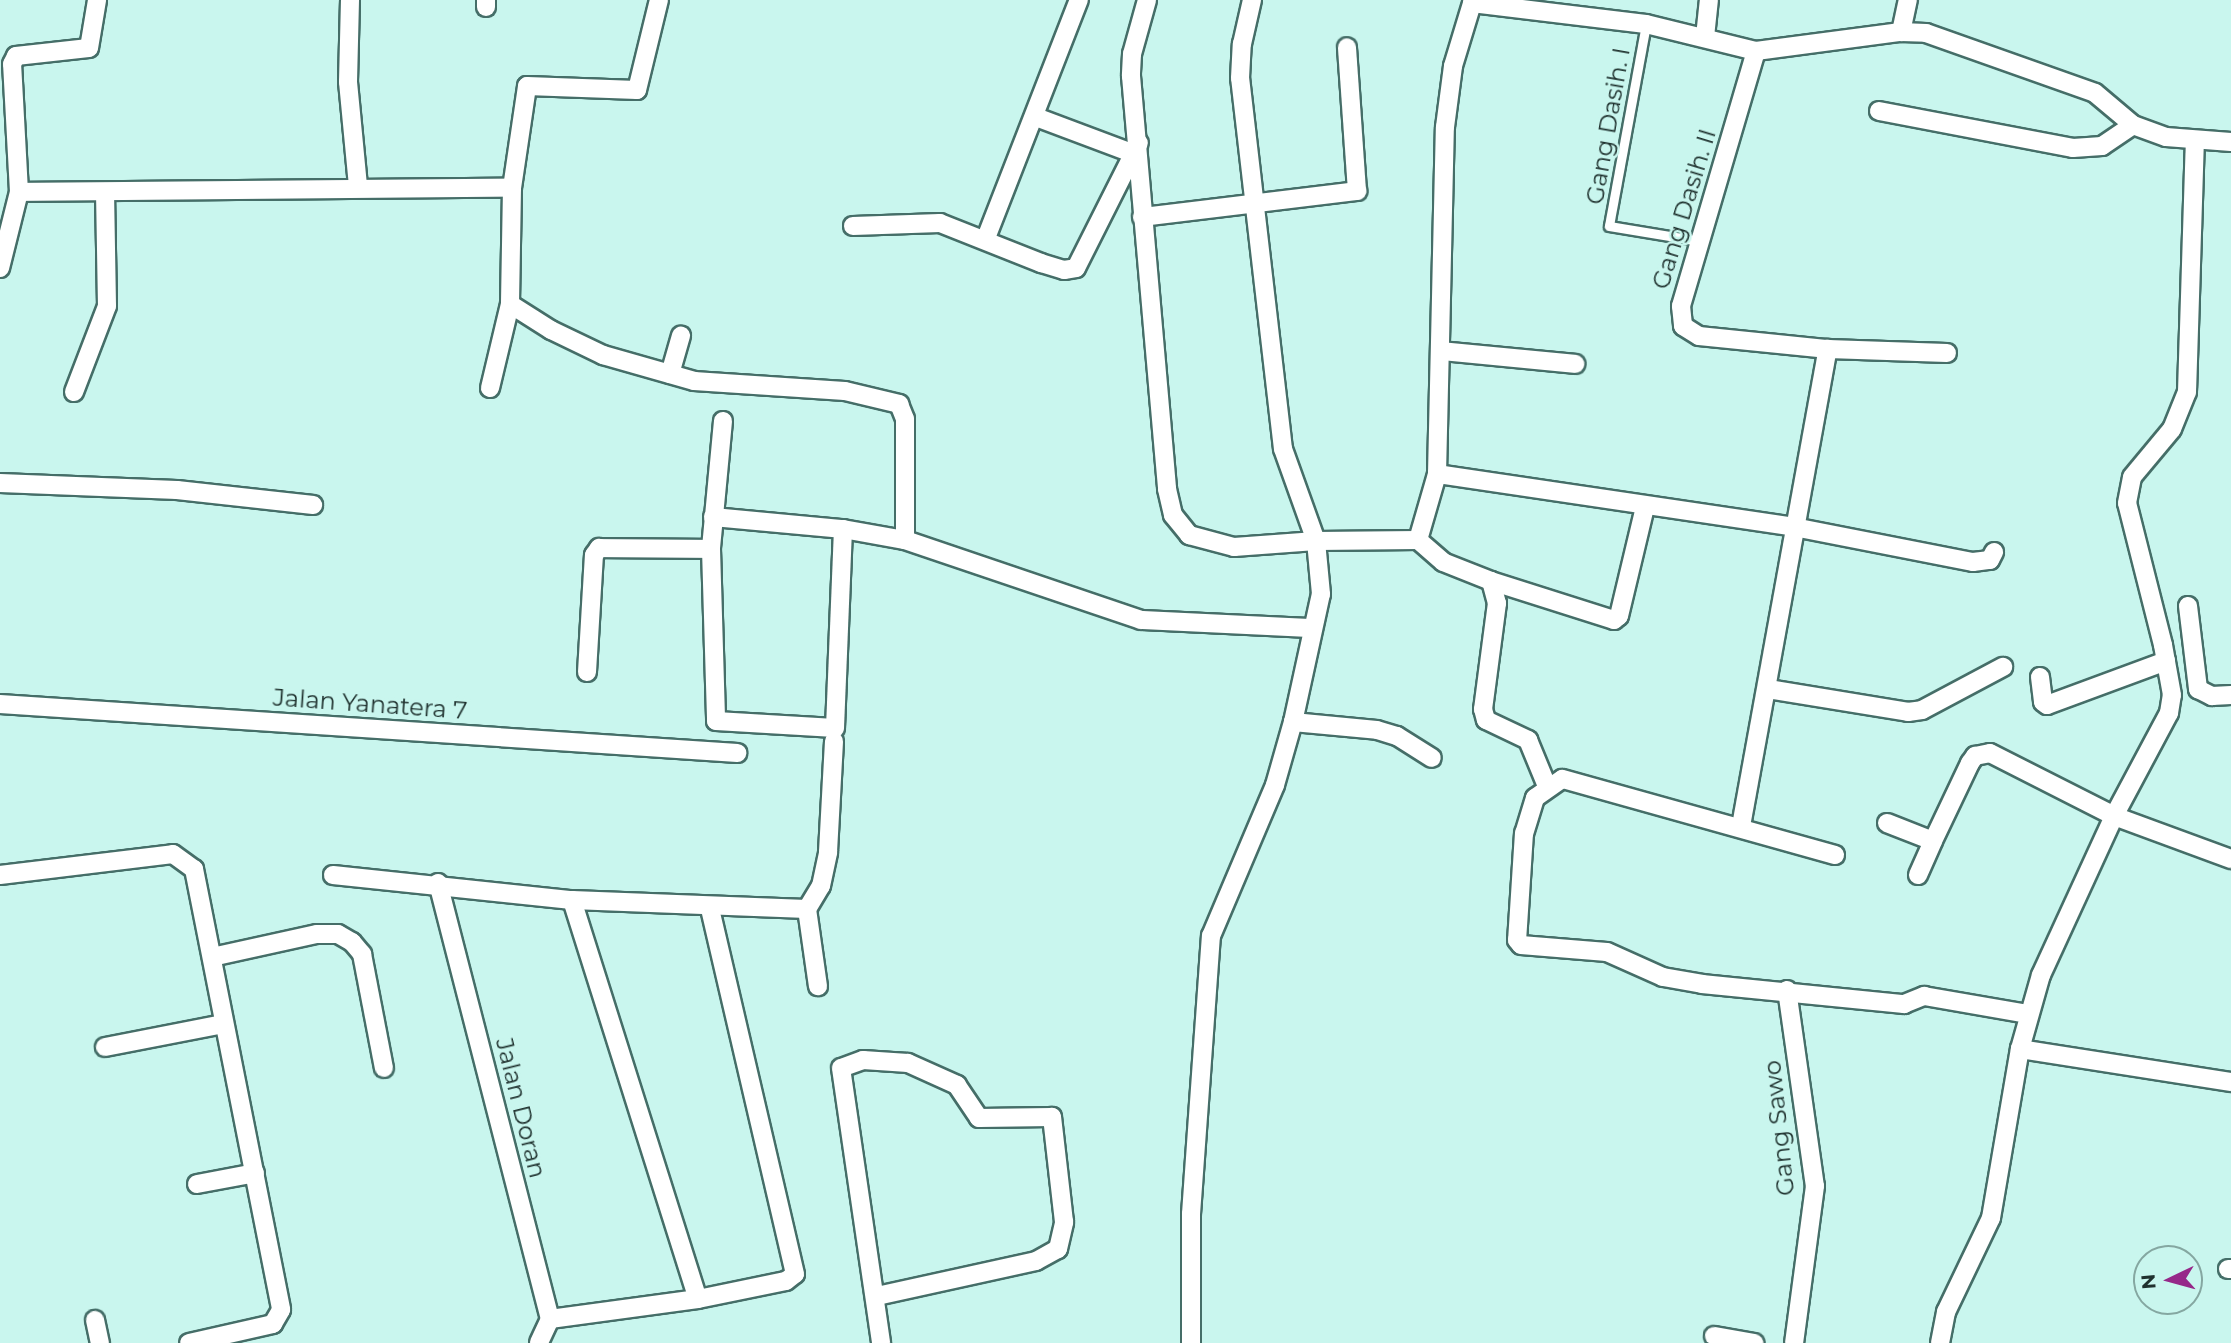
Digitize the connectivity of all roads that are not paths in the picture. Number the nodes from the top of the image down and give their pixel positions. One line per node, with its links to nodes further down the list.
1 (97, 0): 23 (street)
2 (350, 0): 21 (street)
3 (659, 0): 22 (street)
4 (1079, 0): 16 (street)
5 (1147, 0): 20 (street)
6 (1252, 0): 25 (street)
7 (1709, 0): 12 (street)
8 (1908, 0): 11 (street)
9 (1473, 1): 10 (street); 35 (street)
10 (1646, 24): 12 (street); 30 (lane, Gang Dasih. I)
11 (1902, 32): 14 (street); 17 (street)
12 (1706, 37): 14 (street)
13 (1347, 47): 25 (street)
14 (1756, 51): 30 (street, Gang Dasih. II)
15 (1880, 111): 17 (street)
16 (1036, 117): 20 (street); 29 (street)
17 (2133, 125): 18 (street)
18 (2194, 140): 19 (street); 57 (street)
19 (2231, 142)
20 (1135, 148): 26 (street); 29 (street)
21 (358, 186): 22 (street); 24 (street)
22 (512, 188): 32 (street)
23 (19, 192): 24 (street); 28 (street)
24 (105, 193): 40 (street)
25 (1257, 205): 26 (street); 51 (street)
26 (1142, 218): 51 (street)
27 (853, 226): 29 (street)
28 (4, 234): 31 (street)
29 (986, 238)
30 (1700, 241): 34 (street, Gang Dasih. II)
31 (0, 268)
32 (510, 304): 38 (street); 39 (street)
33 (681, 336): 38 (street)
34 (1829, 349): 36 (street, Gang Dasih. II); 47 (street)
35 (1441, 351): 37 (street); 42 (street)
36 (1947, 353)
37 (1576, 363)
38 (670, 374): 49 (street)
39 (491, 388)
40 (74, 392)
41 (723, 421): 46 (street)
42 (1437, 474): 45 (street); 50 (street)
43 (0, 483): 44 (street)
44 (313, 505)
45 (1645, 507): 47 (street); 54 (street)
46 (713, 517): 48 (street); 52 (street)
47 (1794, 527): 53 (street); 61 (street)
48 (843, 529): 49 (street); 52 (street)
49 (905, 540): 56 (street)
50 (1418, 540): 51 (street); 54 (street)
51 (1316, 541): 56 (street)
52 (711, 549): 59 (street)
53 (1994, 552)
54 (1491, 581): 68 (street)
55 (2188, 606): 62 (street)
56 (1311, 628): 64 (street)
57 (2166, 661): 60 (street); 69 (street)
58 (2003, 667): 61 (street)
59 (587, 672)
60 (2040, 677)
61 (1768, 689): 71 (street)
62 (2231, 695)
63 (0, 704): 66 (street, Jalan Yanatera 7)
64 (1293, 722): 67 (street); 102 (street)
65 (834, 741): 81 (street)
66 (737, 753)
67 (1432, 758)
68 (1547, 786): 71 (street); 84 (street)
69 (2114, 816): 72 (street); 74 (street); 85 (street)
70 (1887, 823): 72 (street)
71 (1741, 826): 73 (street)
72 (1933, 842): 77 (street)
73 (1835, 855)
74 (2231, 859)
75 (0, 875): 82 (street)
76 (333, 875): 78 (street)
77 (1918, 875)
78 (438, 883): 79 (street); 95 (street, Jalan Doran)
79 (572, 900): 80 (street); 94 (street)
80 (710, 908): 81 (street); 94 (street)
81 (807, 909): 83 (street)
82 (212, 957): 86 (street); 89 (street)
83 (818, 986)
84 (1787, 990): 85 (street); 104 (street, Gang Sawo)
85 (2028, 1014): 88 (street)
86 (223, 1024): 87 (street); 91 (street)
87 (105, 1047)
88 (2020, 1049): 90 (street); 105 (street)
89 (384, 1068)
90 (2231, 1082)
91 (255, 1173): 92 (street); 99 (street)
92 (197, 1184)
93 (877, 1296): 93 (street); 101 (street)
94 (698, 1299): 95 (street)
95 (550, 1319): 100 (street)
96 (95, 1320): 98 (street)
97 (1714, 1336): 103 (street)
98 (100, 1343)
99 (189, 1343)
100 (539, 1343)
101 (881, 1343)
102 (1191, 1343)
103 (1754, 1343)
104 (1794, 1343)
105 (1940, 1343)

